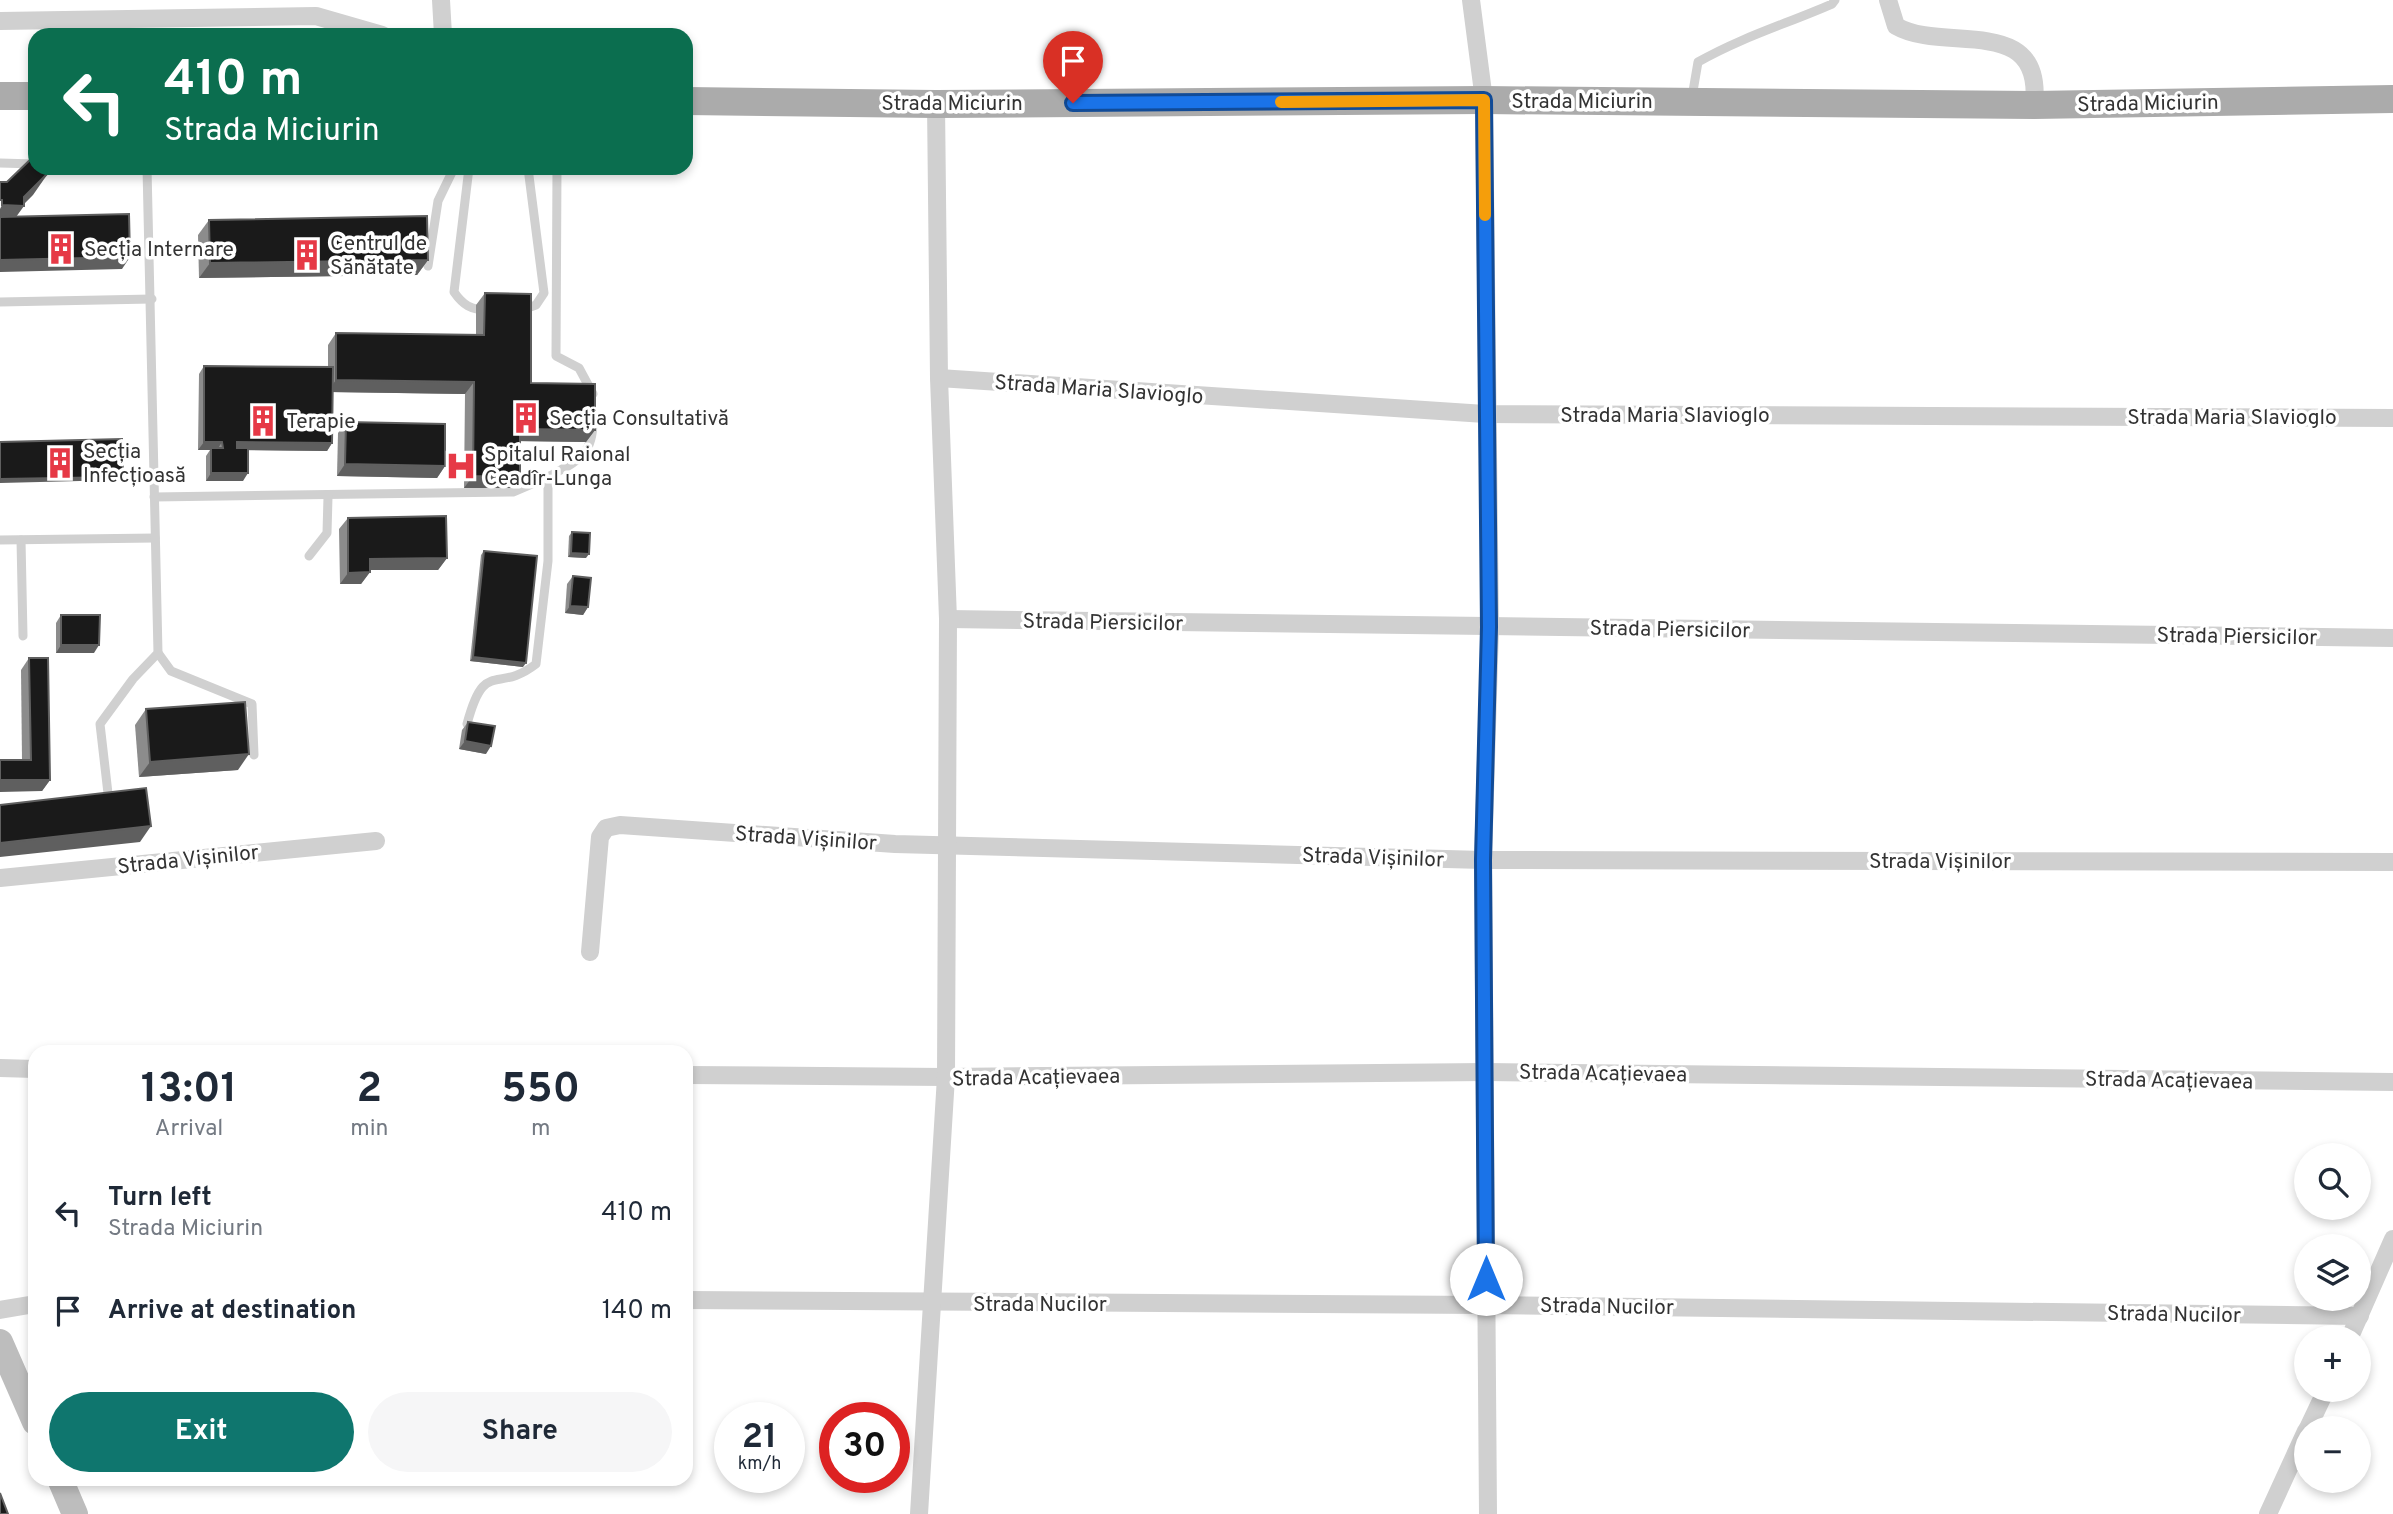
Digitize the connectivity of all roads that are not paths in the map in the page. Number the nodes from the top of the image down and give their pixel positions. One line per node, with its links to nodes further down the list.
1 (441, 0): 7 (street)
2 (1471, 0): 11 (street)
3 (1835, 0): 13 (lane)
4 (1888, 0): 15 (street)
5 (0, 21): 6 (street)
6 (358, 28)
7 (443, 28)
8 (0, 96): 9 (main road)
9 (28, 96)
10 (2393, 99): 15 (main road, Strada Miciurin)
11 (1484, 100): 13 (main road, Strada Miciurin); 14 (main road, Strada Miciurin); 29 (street)
12 (693, 101): 14 (main road, Strada Miciurin)
13 (1691, 102): 15 (main road, Strada Miciurin)
14 (936, 104): 28 (street)
15 (2034, 104)
16 (0, 163): 17 (lane)
17 (28, 164)
18 (147, 175): 24 (lane)
19 (451, 175): 23 (lane)
20 (467, 175): 26 (lane)
21 (529, 175): 27 (lane)
22 (557, 175): 31 (lane)
23 (428, 266)
24 (152, 299): 25 (lane); 32 (lane)
25 (0, 302)
26 (500, 310)
27 (512, 310)
28 (939, 378): 29 (street, Strada Maria Slavioglo); 38 (street)
29 (1485, 414): 30 (street, Strada Maria Slavioglo); 39 (street)
30 (2393, 418)
31 (548, 477): 33 (lane); 43 (lane)
32 (153, 497): 33 (lane); 34 (lane)
33 (328, 497): 37 (lane)
34 (155, 538): 36 (lane); 42 (lane)
35 (0, 540): 36 (lane)
36 (21, 540): 40 (lane)
37 (309, 556)
38 (948, 619): 39 (street, Strada Piersicilor); 47 (street)
39 (1489, 627): 41 (street, Strada Piersicilor); 48 (street)
40 (23, 636)
41 (2393, 638)
42 (158, 653): 44 (lane); 45 (lane)
43 (467, 723)
44 (254, 755)
45 (109, 802)
46 (376, 841): 50 (street, Strada Vișinilor)
47 (945, 845): 48 (street, Strada Vișinilor); 51 (street, Strada Vișinilor); 56 (street)
48 (1483, 860): 49 (street, Strada Vișinilor); 54 (street)
49 (2393, 862)
50 (0, 878)
51 (590, 952)
52 (0, 1068): 53 (street)
53 (28, 1069)
54 (1486, 1072): 56 (street, Strada Acațievaea); 57 (street, Strada Acațievaea); 62 (street)
55 (693, 1075): 56 (street, Strada Acațievaea)
56 (946, 1077): 60 (street)
57 (2393, 1082)
58 (2393, 1239): 64 (street)
59 (693, 1300): 60 (street, Strada Nucilor)
60 (932, 1303): 62 (street, Strada Nucilor); 71 (street)
61 (28, 1305): 63 (street)
62 (1486, 1305): 64 (street, Strada Nucilor); 72 (street)
63 (0, 1310)
64 (2360, 1316): 65 (street)
65 (2356, 1325)
66 (0, 1342): 67 (main road)
67 (28, 1406)
68 (2294, 1457): 73 (street)
69 (63, 1486): 70 (main road)
70 (75, 1514)
71 (919, 1514)
72 (1488, 1514)
73 (2268, 1514)

